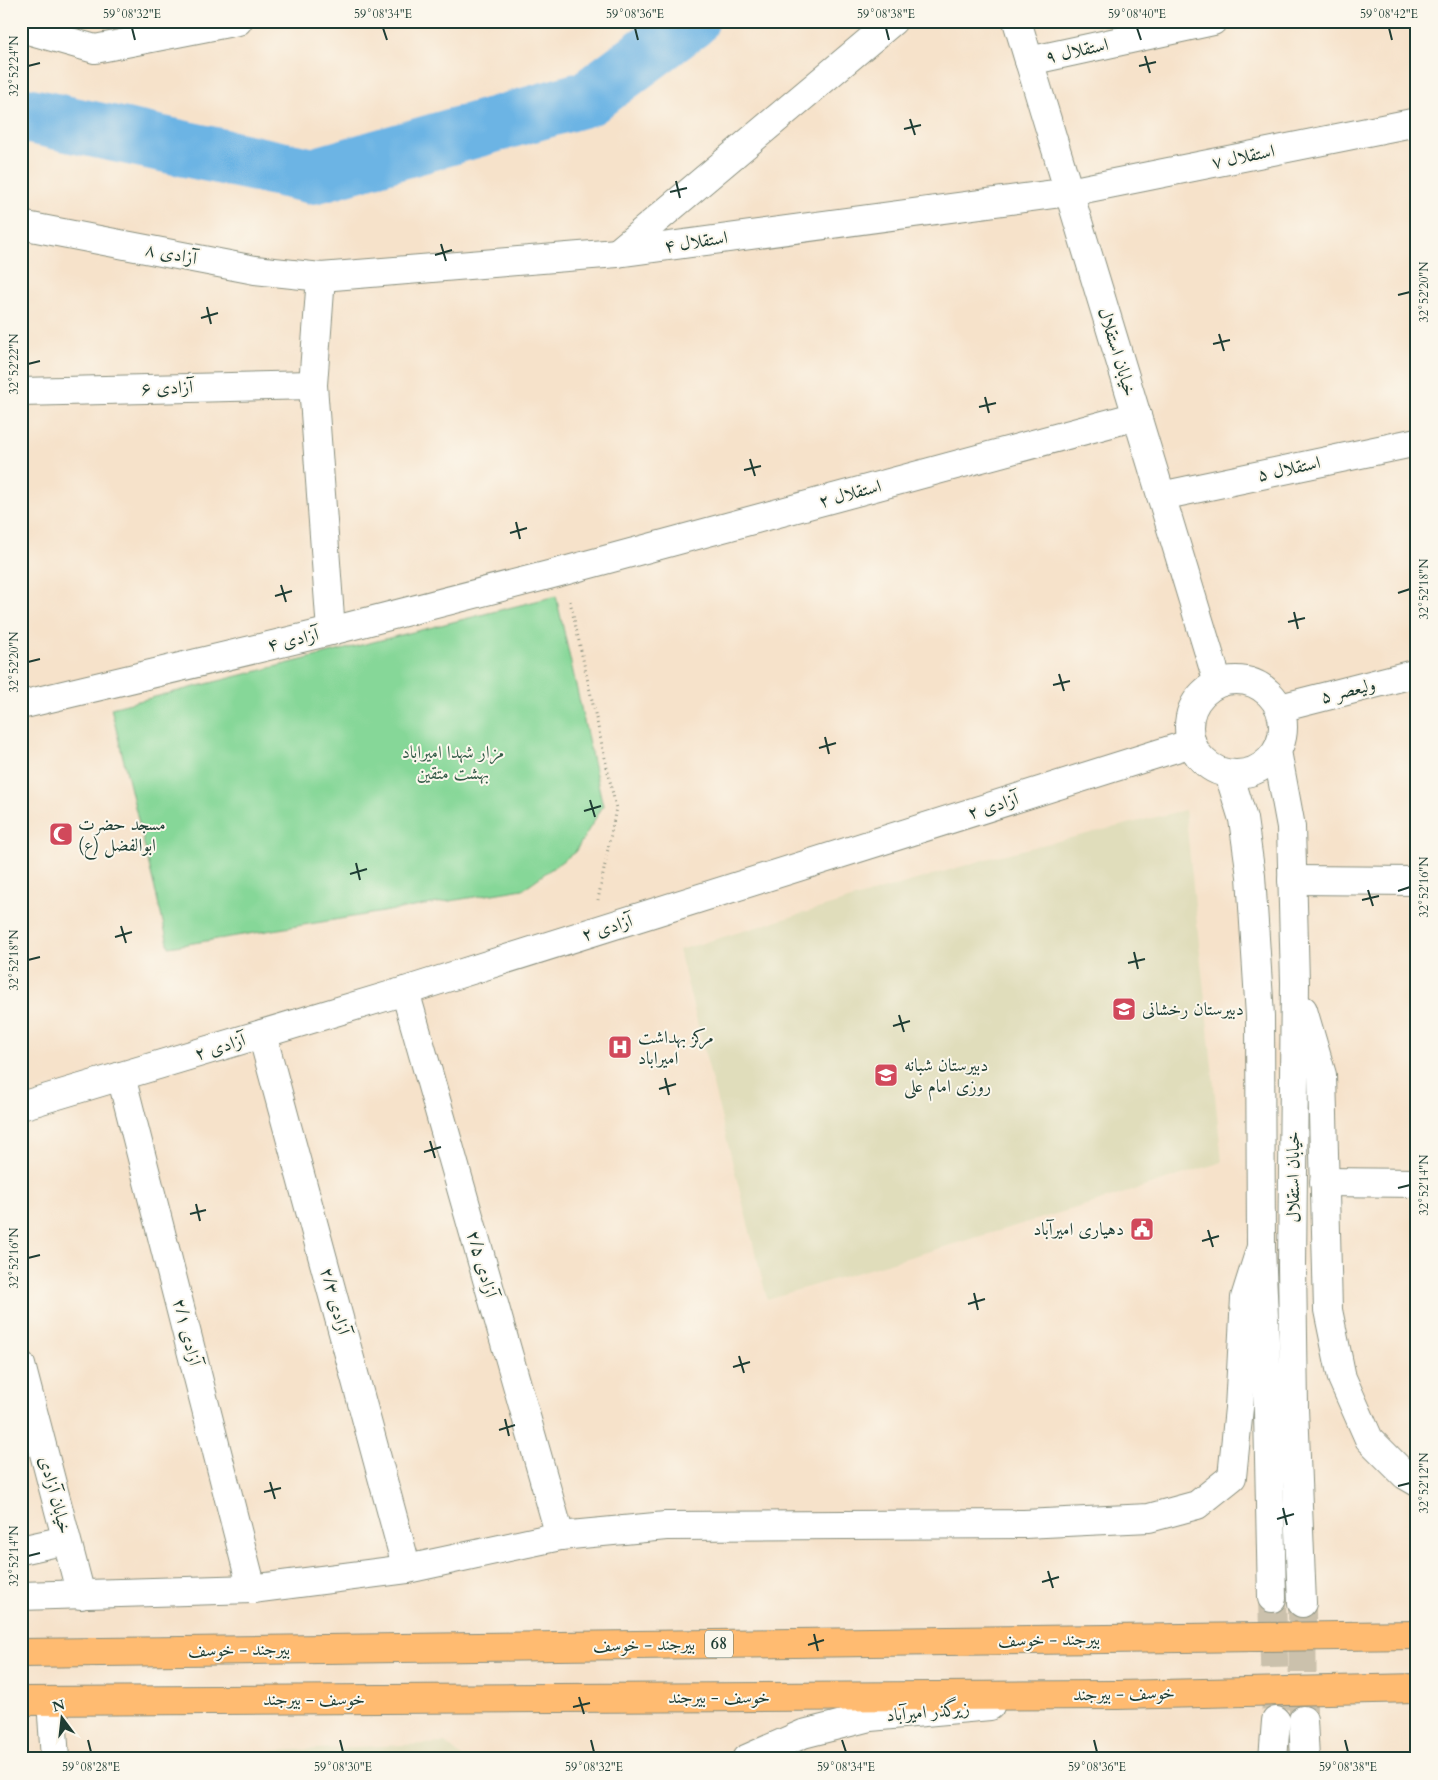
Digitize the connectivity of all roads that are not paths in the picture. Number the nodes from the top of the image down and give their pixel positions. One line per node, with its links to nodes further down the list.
1 (238, 21): 5 (street)
2 (893, 21): 10 (street)
3 (1017, 21): 6 (street, خیابان استقلال)
4 (1213, 21): 6 (street, استقلال ۹)
5 (21, 28)
6 (1029, 61): 8 (street, خیابان استقلال)
7 (1417, 122): 8 (street, استقلال ۷)
8 (1069, 192): 10 (street, استقلال ۴); 14 (street, خیابان استقلال)
9 (21, 225): 11 (street, آزادی ۸)
10 (617, 253): 11 (street, استقلال ۴)
11 (321, 277): 12 (street)
12 (313, 385): 13 (street, آزادی ۶); 18 (street)
13 (21, 392)
14 (1137, 416): 16 (street, خیابان استقلال); 17 (street, استقلال ۲)
15 (1417, 442): 16 (street, استقلال ۵)
16 (1161, 496): 20 (street, خیابان استقلال)
17 (564, 571): 18 (street, آزادی ۴)
18 (332, 631): 21 (street, آزادی ۴)
19 (1417, 673): 22 (street, ولیعصر ۵)
20 (1218, 683): 22 (street); 23 (street)
21 (21, 705)
22 (1280, 708): 24 (street)
23 (1192, 743): 25 (street); 29 (street, آزادی ۲)
24 (1277, 751): 25 (street); 26 (street, خیابان استقلال)
25 (1229, 774): 35 (street, خیابان استقلال)
26 (1292, 880): 27 (street); 28 (street, خیابان استقلال)
27 (1417, 881)
28 (1295, 983): 33 (street); 46 (street, خیابان استقلال)
29 (404, 991): 30 (street, آزادی ۲); 38 (street, آزادی ۲/۵)
30 (262, 1034): 31 (street, آزادی ۲); 41 (street, آزادی ۲/۳)
31 (122, 1076): 32 (street, آزادی ۲); 42 (street, آزادی ۲/۱)
32 (21, 1106)
33 (1324, 1182): 34 (street); 37 (street)
34 (1417, 1182)
35 (1261, 1246): 38 (street); 45 (street, خیابان استقلال)
36 (21, 1365): 39 (street, خیابان آزادی)
37 (1417, 1482)
38 (560, 1536): 41 (street)
39 (66, 1540): 40 (street); 43 (street, خیابان آزادی)
40 (21, 1550)
41 (407, 1569): 42 (street)
42 (252, 1589): 43 (street)
43 (81, 1595): 44 (street)
44 (21, 1596)
45 (1272, 1598)
46 (1302, 1603)
47 (1417, 1635): 48 (highway, بیرجند - خوسف / 68)
48 (21, 1653)
49 (1417, 1688): 50 (highway, خوسف - بیرجند)
50 (1117, 1695): 52 (highway, خوسف - بیرجند); 56 (street, زیرگذر امیرآباد)
51 (21, 1701): 52 (highway, خوسف - بیرجند)
52 (51, 1701): 55 (street)
53 (1303, 1720): 58 (street)
54 (1276, 1721): 57 (street)
55 (54, 1759)
56 (746, 1759)
57 (1273, 1759)
58 (1305, 1759)

